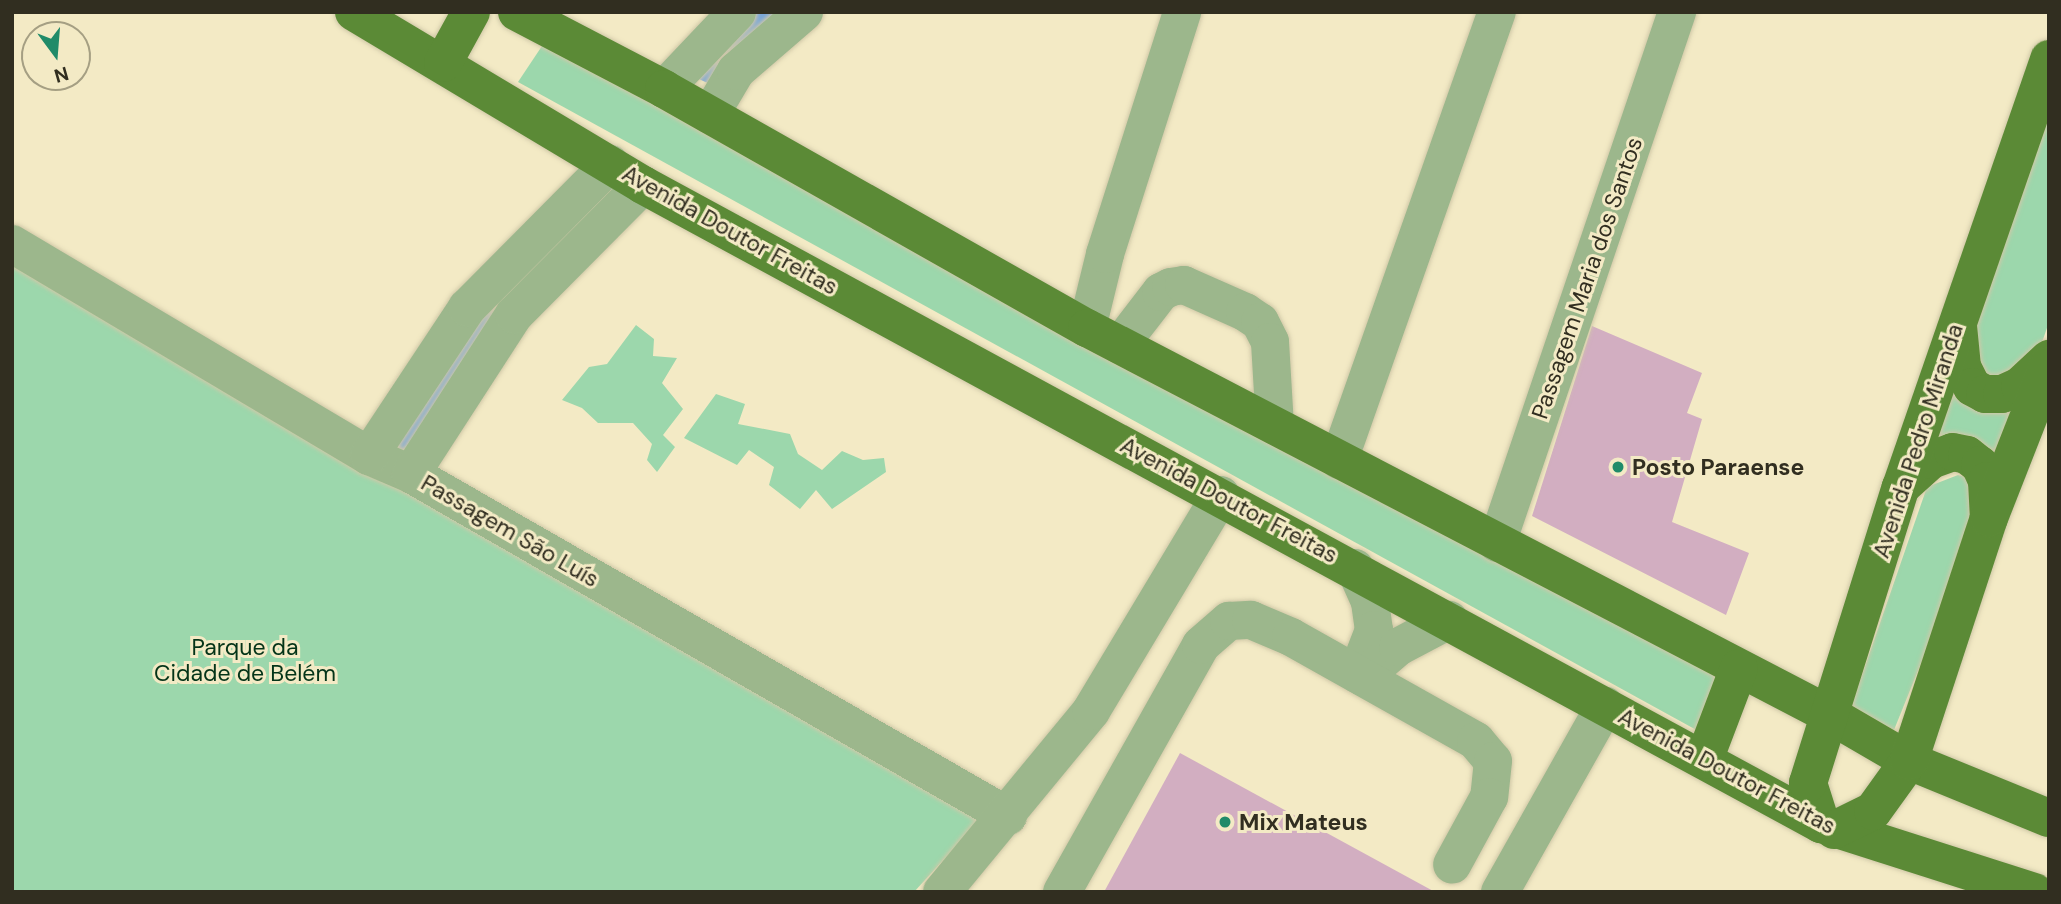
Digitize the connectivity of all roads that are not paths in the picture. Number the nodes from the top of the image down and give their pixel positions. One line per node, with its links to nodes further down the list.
1 (471, 12): 10 (main road)
2 (517, 12): 11 (main road)
3 (737, 12): 11 (street)
4 (804, 12): 12 (street)
5 (1182, 12): 17 (street)
6 (1497, 12): 22 (street)
7 (1677, 12): 27 (street, Passagem Maria dos Santos)
8 (372, 17): 10 (main road, Avenida Doutor Freitas)
9 (2049, 59): 16 (main road, Avenida Pedro Miranda)
10 (443, 63): 13 (main road, Avenida Doutor Freitas)
11 (664, 89): 12 (main road)
12 (709, 115): 17 (main road)
13 (610, 164): 14 (main road, Avenida Doutor Freitas); 21 (street)
14 (643, 185): 23 (street); 25 (main road, Avenida Doutor Freitas)
15 (12, 244): 21 (street, Passagem São Luís)
16 (1957, 324): 18 (main road); 24 (main road, Avenida Pedro Miranda)
17 (1104, 337): 20 (main road); 20 (street)
18 (2049, 359)
19 (2049, 365): 26 (main road)
20 (1275, 426): 22 (main road)
21 (369, 456): 23 (street, Passagem São Luís)
22 (1339, 460): 27 (main road)
23 (411, 474): 37 (street, Passagem São Luís)
24 (1901, 487): 26 (main road); 33 (main road, Avenida Pedro Miranda)
25 (1221, 495): 28 (main road, Avenida Doutor Freitas); 37 (street)
26 (1989, 518): 35 (main road)
27 (1497, 543): 30 (main road)
28 (1355, 568): 29 (main road, Avenida Doutor Freitas); 31 (street)
29 (1450, 620): 31 (street); 32 (main road, Avenida Doutor Freitas)
30 (1739, 668): 33 (main road); 34 (main road)
31 (1360, 675): 39 (street); 41 (street)
32 (1605, 706): 34 (main road, Avenida Doutor Freitas); 42 (street)
33 (1830, 715): 35 (main road); 38 (main road, Avenida Pedro Miranda)
34 (1704, 760): 38 (main road, Avenida Doutor Freitas)
35 (1909, 761): 36 (main road); 38 (main road)
36 (2047, 811)
37 (1008, 816): 40 (street)
38 (1828, 827): 43 (main road, Avenida Doutor Freitas)
39 (1452, 866)
40 (942, 892)
41 (1062, 892)
42 (1500, 892)
43 (2035, 892)

